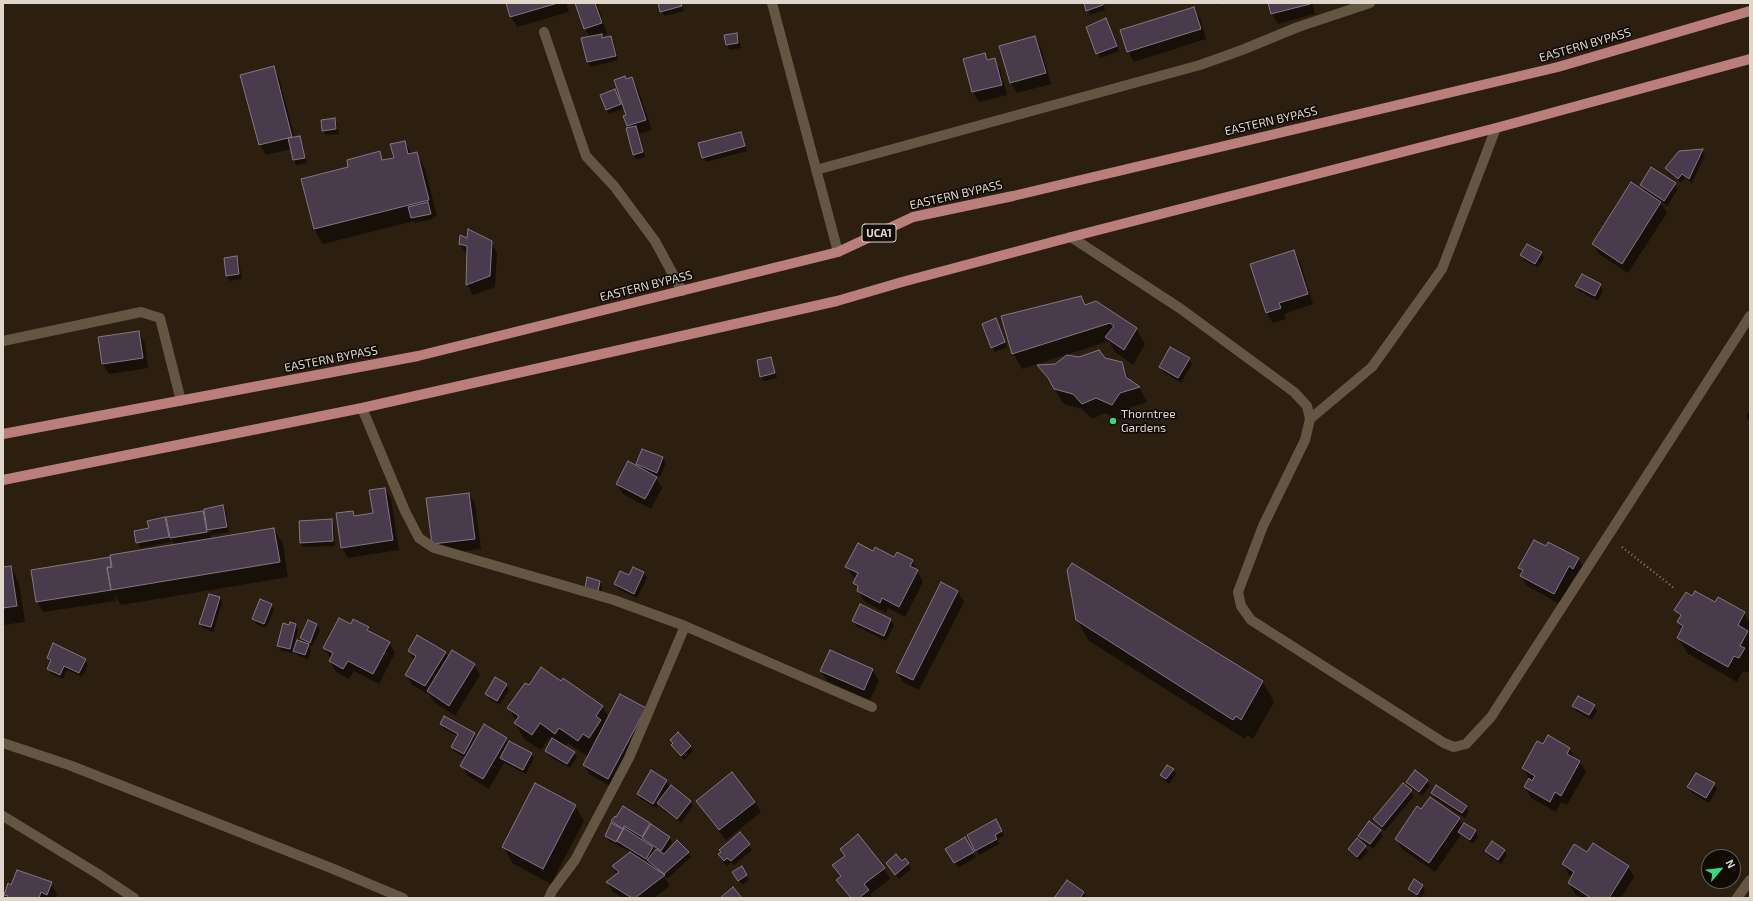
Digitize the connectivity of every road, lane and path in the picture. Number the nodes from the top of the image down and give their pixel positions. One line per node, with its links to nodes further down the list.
1 (772, 3): 7 (street)
2 (1370, 3): 7 (street)
3 (1750, 11): 9 (main road, EASTERN BYPASS / UCA1)
4 (544, 32): 10 (street)
5 (1750, 59): 6 (main road)
6 (1496, 128): 8 (main road); 15 (street)
7 (816, 170): 9 (street)
8 (1071, 237): 14 (main road); 15 (street)
9 (838, 252): 10 (main road, EASTERN BYPASS / UCA1)
10 (682, 290): 13 (main road, EASTERN BYPASS / UCA1)
11 (1750, 316): 18 (street)
12 (3, 341): 13 (street)
13 (180, 401): 16 (main road, EASTERN BYPASS / UCA1)
14 (362, 408): 17 (main road); 20 (street)
15 (1310, 419): 18 (street)
16 (3, 434)
17 (3, 480)
18 (1609, 537): 19 (path)
19 (1674, 588)
20 (685, 626): 21 (street); 27 (street)
21 (872, 707)
22 (3, 743): 26 (street)
23 (3, 816): 25 (street)
24 (1750, 880): 28 (street)
25 (134, 898)
26 (404, 898)
27 (549, 898)
28 (1737, 898)

